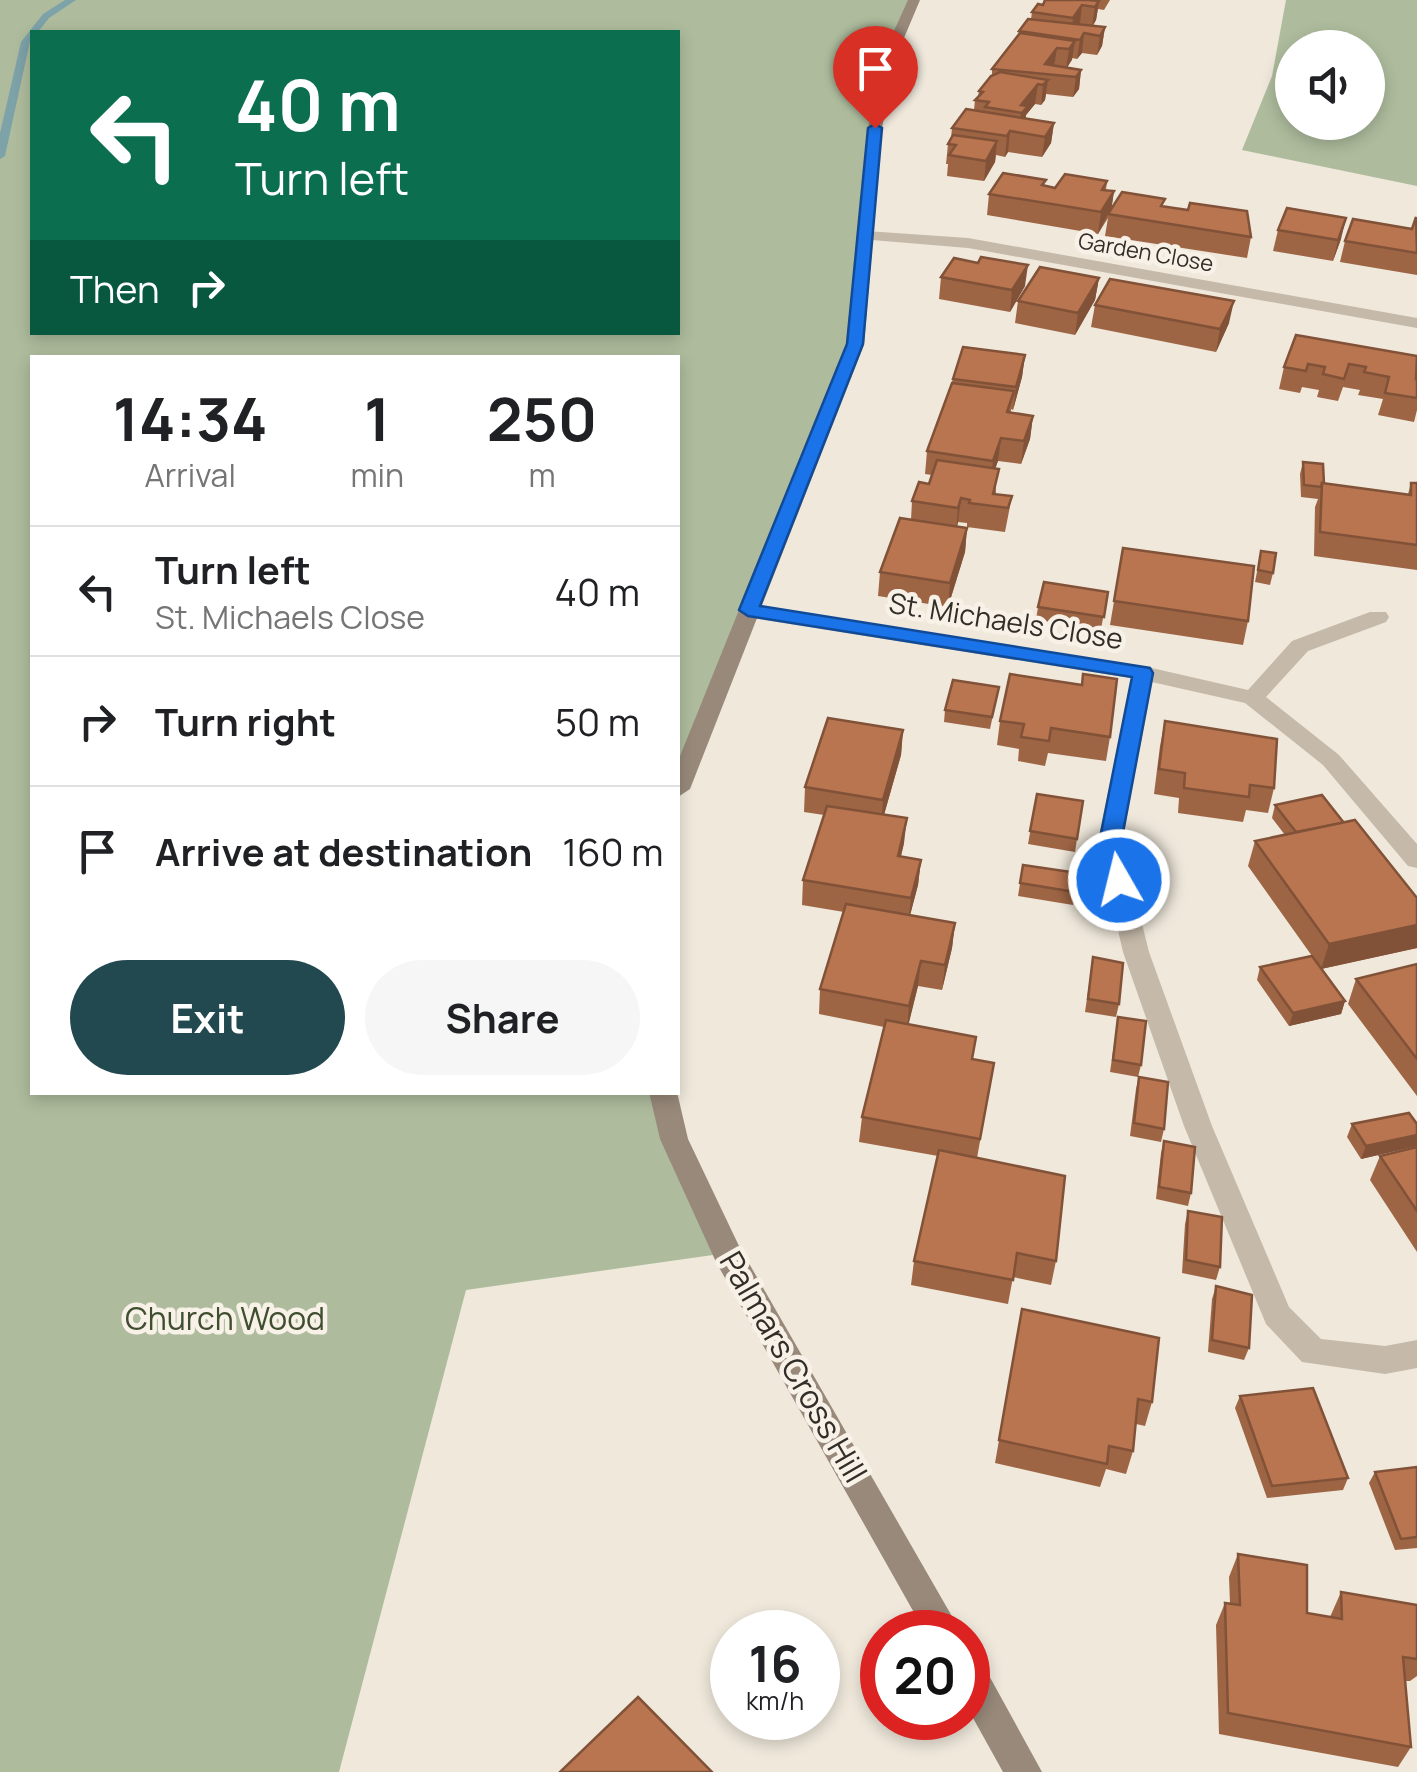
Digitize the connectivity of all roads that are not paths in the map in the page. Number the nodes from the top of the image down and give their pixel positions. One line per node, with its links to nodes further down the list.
1 (914, 0): 2 (street)
2 (866, 236): 3 (street, Garden Close); 4 (street)
3 (1417, 323)
4 (748, 610): 6 (street, St. Michaels Close); 8 (street)
5 (1378, 617): 7 (street)
6 (1143, 673): 7 (street, St. Michaels Close); 11 (street)
7 (1253, 698): 9 (street, St. Michaels Close)
8 (680, 785)
9 (1417, 860)
10 (664, 1095): 12 (street, Palmars Cross Hill)
11 (1417, 1354)
12 (931, 1610)
13 (990, 1712): 14 (street)
14 (1024, 1772)

